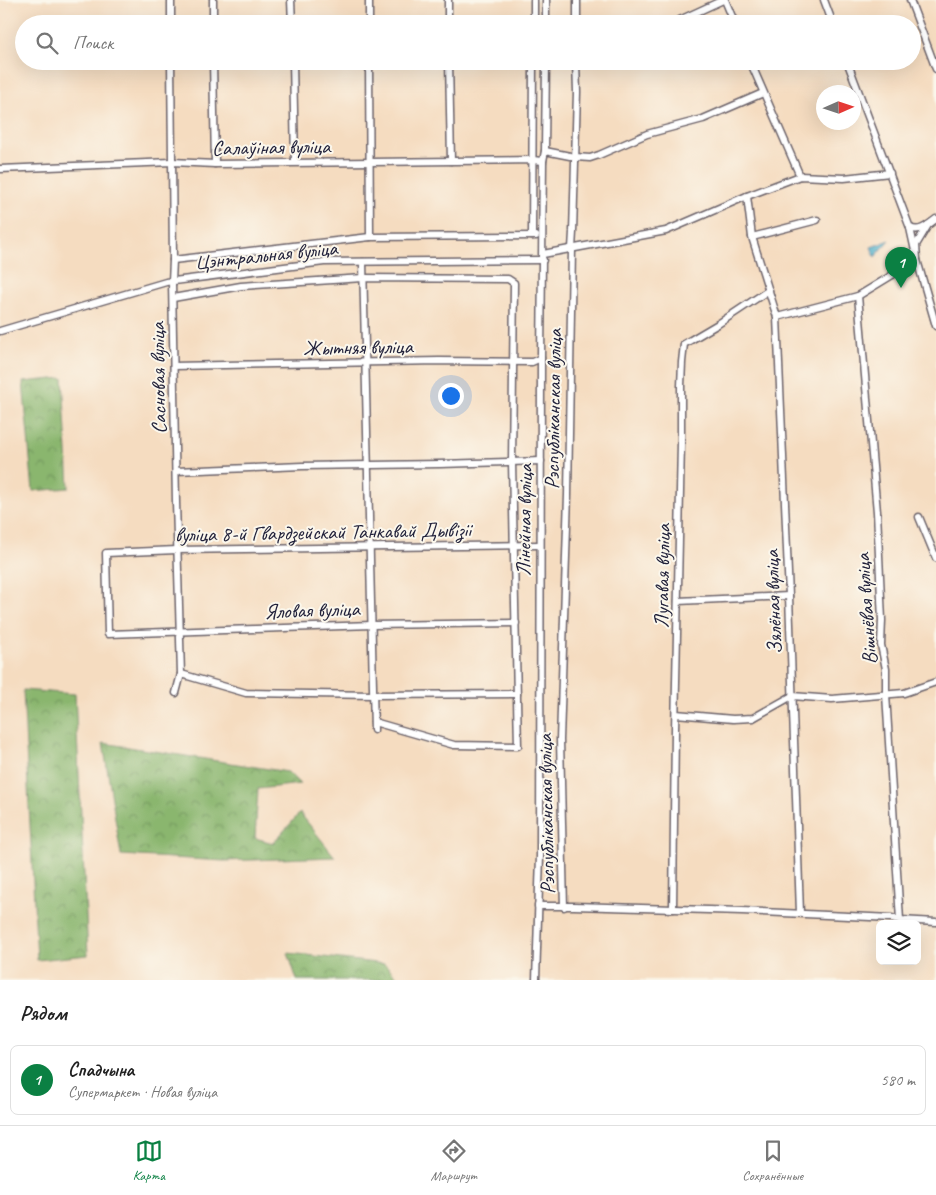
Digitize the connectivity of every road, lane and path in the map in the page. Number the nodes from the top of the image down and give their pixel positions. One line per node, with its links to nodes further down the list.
1 (171, 0): 12 (street)
2 (213, 0): 13 (street)
3 (291, 0): 14 (street)
4 (369, 0): 15 (street)
5 (448, 0): 16 (street)
6 (534, 0): 17 (street)
7 (546, 0): 18 (street)
8 (577, 0): 19 (street)
9 (724, 0): 20 (street); 21 (street)
10 (824, 0): 22 (street)
11 (910, 0): 23 (street)
12 (171, 15)
13 (213, 15)
14 (292, 15)
15 (369, 15)
16 (448, 15)
17 (534, 15)
18 (546, 15)
19 (577, 15)
20 (691, 15)
21 (731, 15)
22 (830, 15)
23 (916, 15)
24 (921, 29): 25 (street)
25 (936, 69)
26 (171, 70): 42 (street, Сасновая вуліца)
27 (213, 70): 45 (street)
28 (292, 70): 43 (street)
29 (369, 70): 44 (street)
30 (449, 70): 40 (street)
31 (533, 70): 39 (street)
32 (546, 70): 37 (street, Лінейная вуліца)
33 (576, 70): 38 (street, Рэспубліканская вуліца)
34 (754, 70): 36 (street)
35 (850, 70): 47 (street)
36 (763, 93): 38 (street); 48 (street)
37 (546, 151): 38 (street); 41 (street, Лінейная вуліца)
38 (575, 157): 56 (street, Рэспубліканская вуліца)
39 (532, 160): 40 (street, Салаўіная вуліца); 41 (street, Салаўіная вуліца); 54 (street, Цэнтральная вуліца)
40 (451, 161): 44 (street, Салаўіная вуліца)
41 (543, 161): 57 (street, Лінейная вуліца)
42 (172, 162): 45 (street, Салаўіная вуліца); 46 (street, Салаўіная вуліца); 58 (street, Сасновая вуліца)
43 (295, 162): 44 (street, Салаўіная вуліца); 45 (street, Салаўіная вуліца)
44 (369, 162): 54 (street)
45 (215, 164)
46 (0, 169)
47 (890, 173): 48 (street); 53 (street)
48 (800, 176): 49 (street, Цэнтральная вуліца)
49 (747, 196): 55 (street, Зялёная вуліца); 56 (street, Цэнтральная вуліца)
50 (936, 218): 52 (street)
51 (817, 220): 55 (street)
52 (928, 225): 53 (street); 59 (street)
53 (910, 228): 59 (street)
54 (370, 237): 58 (street, Цэнтральная вуліца)
55 (752, 237): 63 (street, Зялёная вуліца)
56 (572, 249): 57 (street, Цэнтральная вуліца); 100 (street, Рэспубліканская вуліца)
57 (543, 257): 60 (street, Цэнтральная вуліца); 69 (street, Лінейная вуліца)
58 (173, 260): 62 (street, Сасновая вуліца)
59 (917, 260): 64 (street); 67 (street)
60 (363, 262): 61 (street); 62 (street, Цэнтральная вуліца)
61 (363, 278): 65 (street); 70 (street); 71 (street)
62 (172, 282): 65 (street, Сасновая вуліца); 68 (street, Цэнтральная вуліца)
63 (769, 290): 66 (street, Зялёная вуліца); 84 (street, Лугавая вуліца)
64 (858, 296): 66 (street); 93 (street, Вішнёвая вуліца)
65 (173, 298): 72 (street, Сасновая вуліца)
66 (777, 317): 83 (street, Зялёная вуліца)
67 (936, 326)
68 (0, 331)
69 (541, 358): 70 (street, Жытняя вуліца); 74 (street, Лінейная вуліца)
70 (513, 362): 71 (street, Жытняя вуліца); 73 (street)
71 (365, 363): 72 (street, Жытняя вуліца); 75 (street)
72 (174, 366): 76 (street, Сасновая вуліца)
73 (512, 462): 74 (street); 75 (street); 78 (street)
74 (542, 462): 79 (street, Лінейная вуліца)
75 (368, 465): 76 (street); 80 (street)
76 (176, 471): 81 (street, Сасновая вуліца)
77 (919, 517): 82 (street)
78 (514, 544): 79 (street, вуліца 8-й Гвардзейскай Танкавай Дывізіі); 80 (street, вуліца 8-й Гвардзейскай Танкавай Дывізіі); 85 (street)
79 (540, 545): 99 (street, Лінейная вуліца)
80 (370, 547): 81 (street, вуліца 8-й Гвардзейскай Танкавай Дывізіі); 86 (street)
81 (177, 550): 87 (street, Сасновая вуліца); 88 (street, вуліца 8-й Гвардзейскай Танкавай Дывізіі)
82 (936, 558)
83 (789, 596): 84 (street); 95 (street, Зялёная вуліца)
84 (678, 601): 96 (street, Лугавая вуліца)
85 (516, 623): 86 (street, Яловая вуліца); 92 (street)
86 (372, 625): 87 (street, Яловая вуліца); 94 (street)
87 (180, 630): 88 (street, Яловая вуліца); 89 (street, Сасновая вуліца)
88 (108, 634)
89 (181, 674): 91 (street, Сасновая вуліца); 94 (street)
90 (936, 682): 93 (street)
91 (176, 693)
92 (517, 694): 94 (street); 97 (street)
93 (886, 694): 95 (street); 103 (street, Вішнёвая вуліца)
94 (374, 695): 97 (street)
95 (792, 696): 96 (street); 102 (street, Зялёная вуліца)
96 (676, 714): 101 (street, Лугавая вуліца)
97 (374, 722): 98 (street)
98 (374, 730)
99 (538, 906): 100 (street); 106 (street, Лінейная вуліца)
100 (564, 907): 101 (street)
101 (673, 909): 102 (street)
102 (800, 914): 103 (street)
103 (900, 920)
104 (921, 921): 105 (street)
105 (936, 922)
106 (536, 980)

